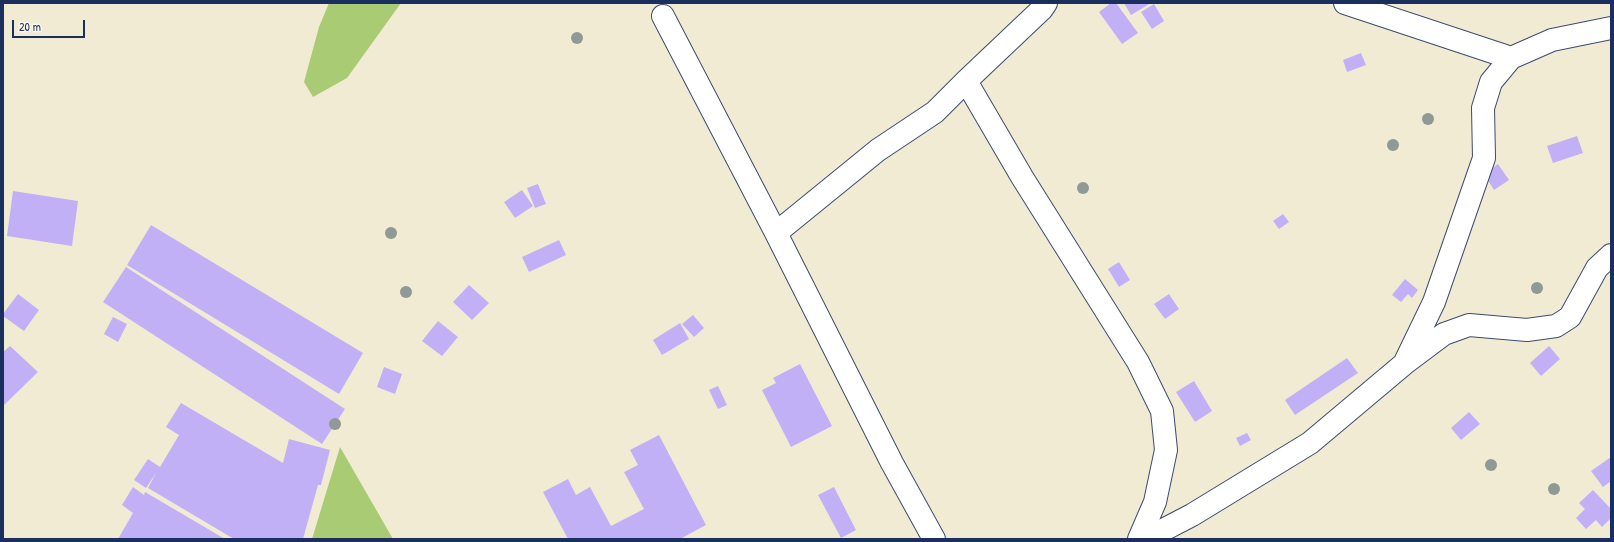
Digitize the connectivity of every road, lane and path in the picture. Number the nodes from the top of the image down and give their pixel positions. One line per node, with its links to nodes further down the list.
1 (1345, 3): 5 (street)
2 (1046, 4): 6 (street)
3 (663, 16): 7 (street)
4 (1611, 28): 5 (street)
5 (1511, 58): 9 (street)
6 (966, 81): 7 (street); 11 (street)
7 (776, 233): 10 (street)
8 (1611, 255): 9 (street)
9 (1404, 364): 12 (street)
10 (934, 539)
11 (1139, 539)
12 (1146, 539)

